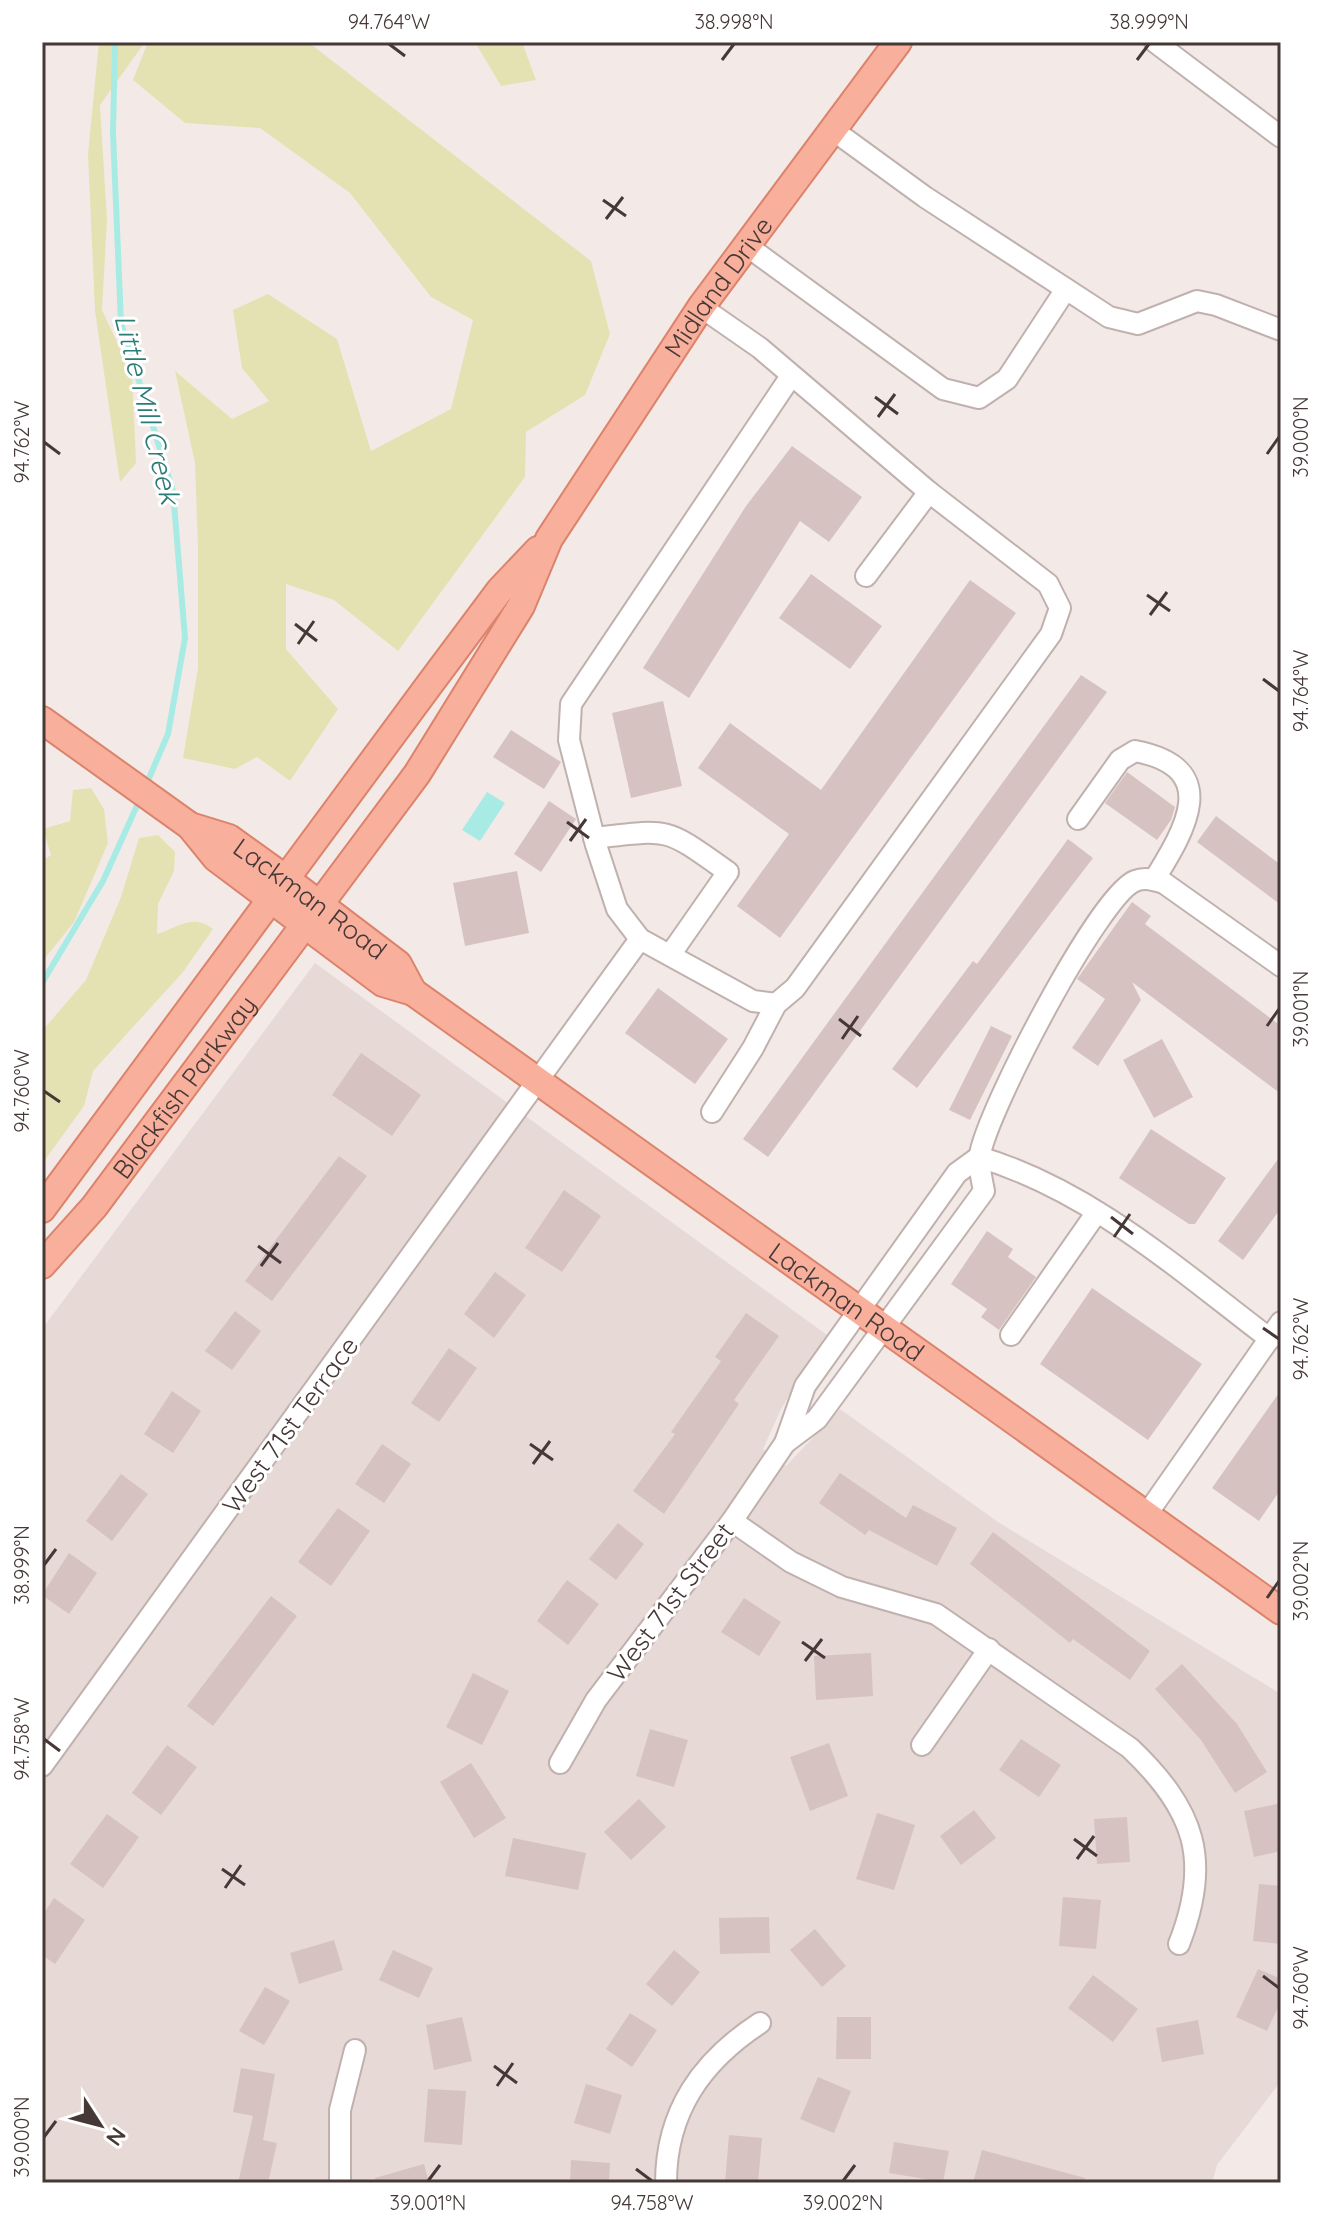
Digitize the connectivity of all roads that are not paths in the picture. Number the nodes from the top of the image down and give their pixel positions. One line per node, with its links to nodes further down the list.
1 (898, 42): 3 (main road, Midland Drive)
2 (1155, 42): 4 (street)
3 (833, 130): 5 (main road, Midland Drive); 6 (street)
4 (1281, 137)
5 (747, 246): 6 (street); 7 (main road, Midland Drive)
6 (1066, 289): 8 (street)
7 (701, 307): 9 (street); 11 (main road, Midland Drive)
8 (1281, 330)
9 (791, 376): 10 (street); 15 (street)
10 (929, 492): 12 (street); 22 (street)
11 (549, 539): 17 (main road, Midland Drive); 18 (main road, Midland Drive)
12 (866, 576)
13 (52, 728): 17 (main road, Lackman Road)
14 (1078, 819): 16 (street)
15 (594, 838): 19 (street); 20 (street)
16 (1154, 880): 21 (street); 25 (street)
17 (279, 889): 18 (main road, Lackman Road); 26 (main road, Blackfish Parkway)
18 (313, 915): 23 (main road, Lackman Road); 28 (main road, Blackfish Parkway)
19 (640, 939): 20 (street); 23 (street, West 71st Terrace)
20 (670, 955): 22 (street)
21 (1281, 966)
22 (776, 1004): 24 (street)
23 (538, 1084): 29 (main road, Lackman Road); 40 (street, West 71st Terrace)
24 (712, 1112)
25 (979, 1157): 27 (street); 29 (street, West 71st Street); 30 (street, West 71st Street)
26 (42, 1209)
27 (1097, 1212): 31 (street); 32 (street)
28 (42, 1265)
29 (856, 1310): 30 (main road, Lackman Road); 33 (street, West 71st Street)
30 (883, 1330): 33 (street, West 71st Street); 34 (main road, Lackman Road)
31 (1275, 1331): 34 (street)
32 (1011, 1335)
33 (785, 1443): 35 (street, West 71st Street)
34 (1147, 1514): 36 (main road, Lackman Road)
35 (732, 1521): 37 (street); 39 (street, West 71st Street)
36 (1281, 1611)
37 (989, 1649): 38 (street); 41 (street)
38 (922, 1745)
39 (560, 1763)
40 (42, 1766)
41 (1179, 1944)
42 (760, 2023): 45 (street)
43 (355, 2050): 44 (street)
44 (340, 2183)
45 (666, 2183)

